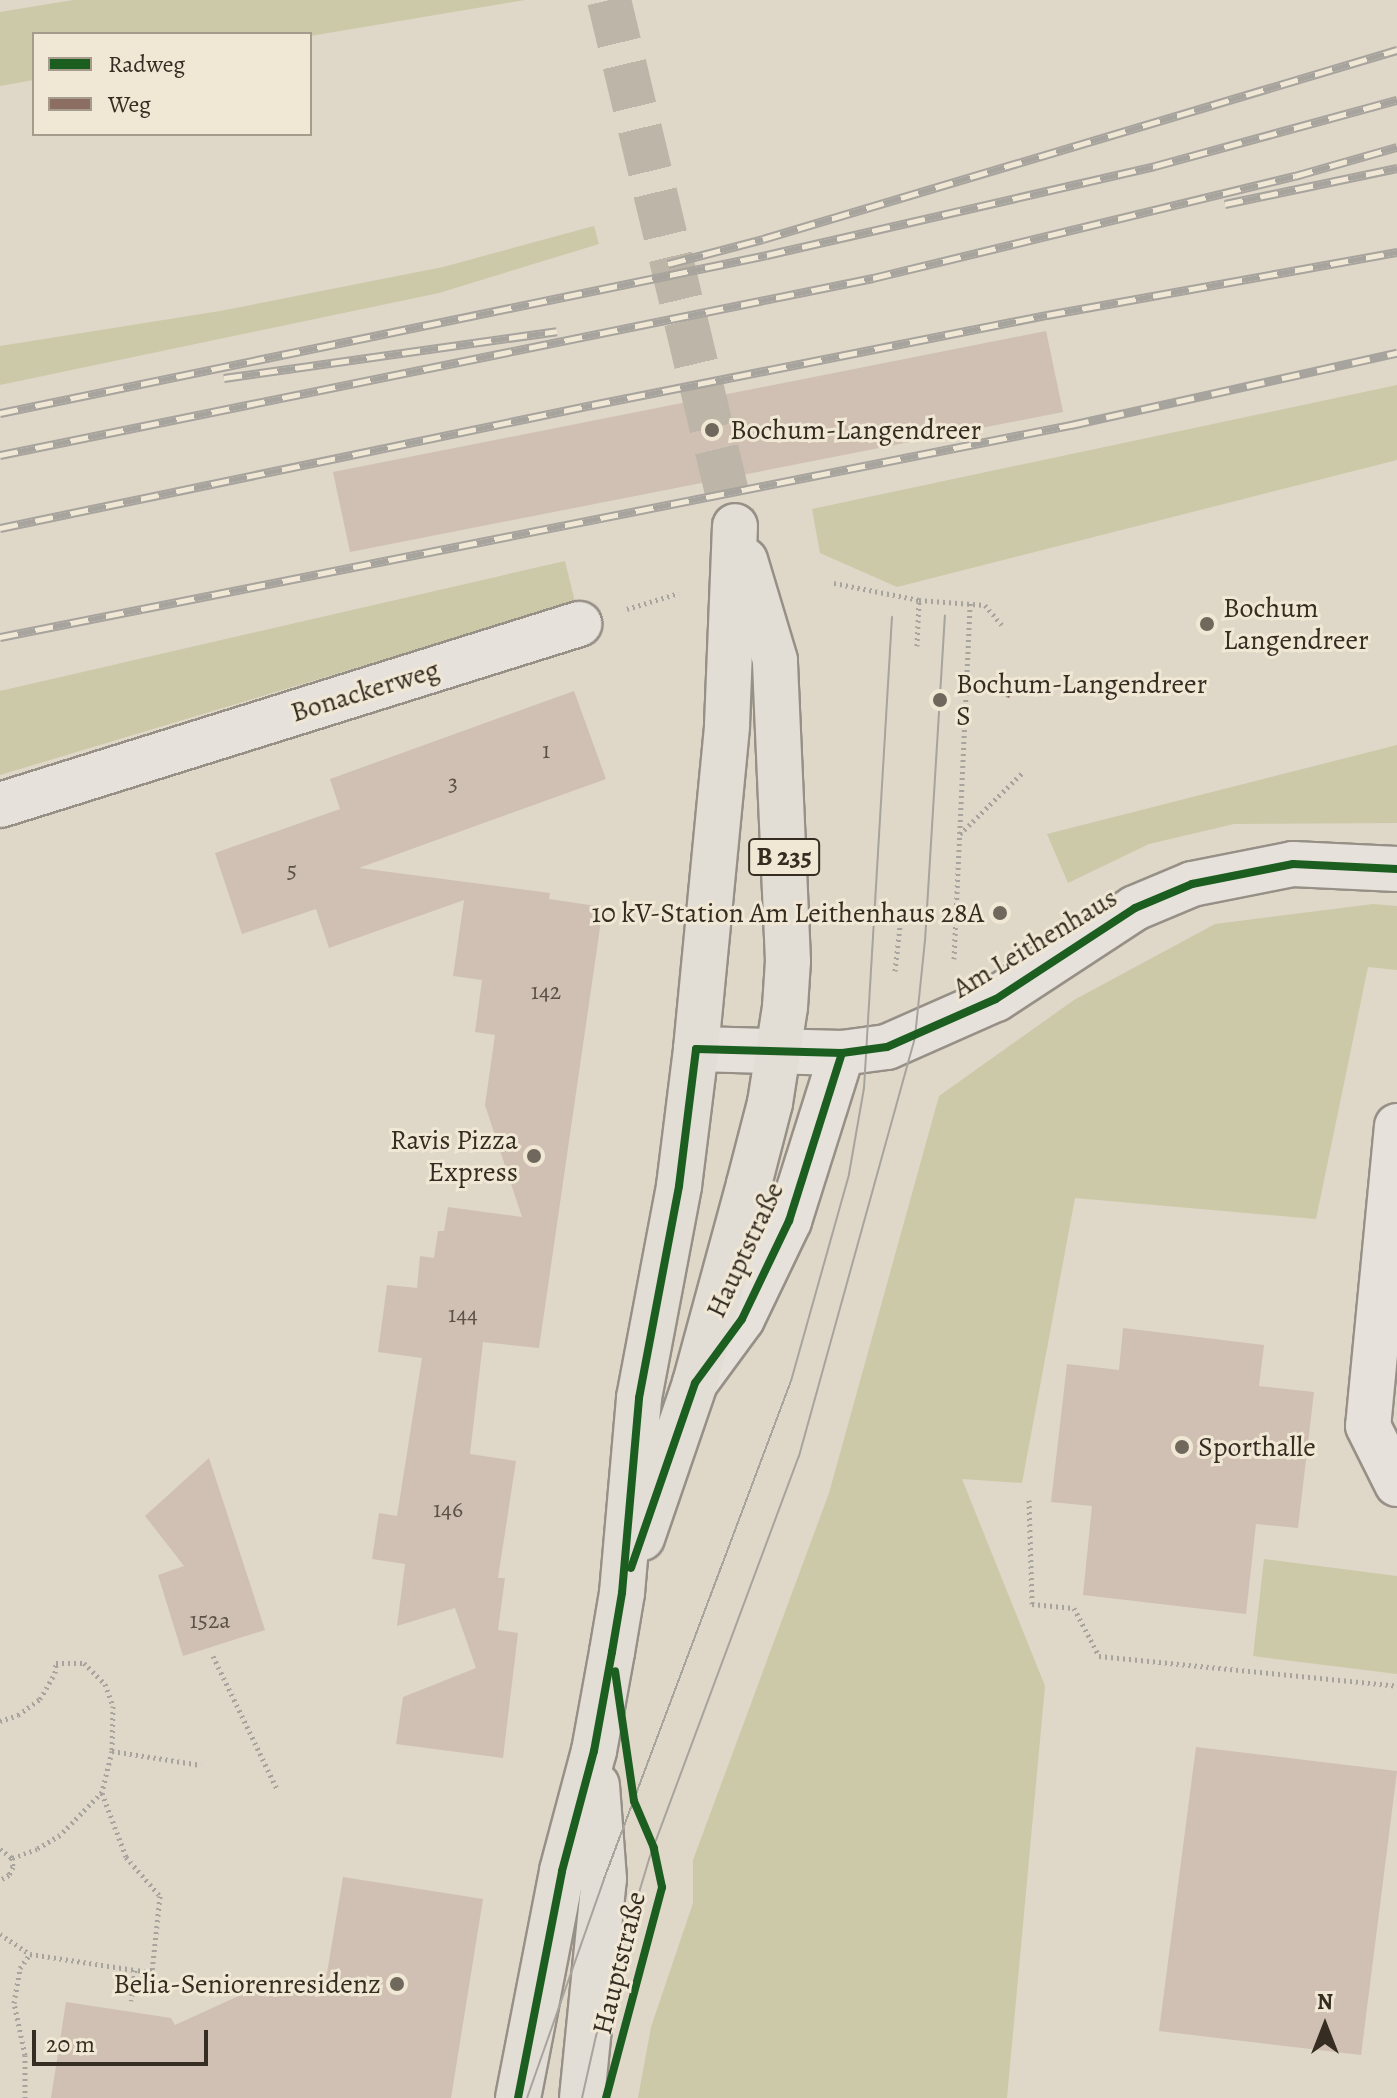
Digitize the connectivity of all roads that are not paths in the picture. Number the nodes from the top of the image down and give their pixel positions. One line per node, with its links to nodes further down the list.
1 (579, 624): 2 (street, Bonackerweg)
2 (0, 805)
3 (1397, 869): 6 (street, Am Leithenhaus)
4 (696, 1049): 5 (street, Am Leithenhaus); 5 (main road, Hauptstraße / B 235); 10 (main road, Hauptstraße / B 235)
5 (779, 1053): 6 (street, Am Leithenhaus); 8 (main road, Hauptstraße / B 235)
6 (842, 1053): 8 (street, Hauptstraße)
7 (1397, 1126): 9 (street)
8 (695, 1383): 10 (main road, Hauptstraße / B 235)
9 (1397, 1484)
10 (622, 1593): 11 (main road, Hauptstraße / B 235)
11 (594, 1751): 12 (main road, Hauptstraße / B 235); 13 (main road, Hauptstraße / B 235)
12 (518, 2098)
13 (582, 2098)

